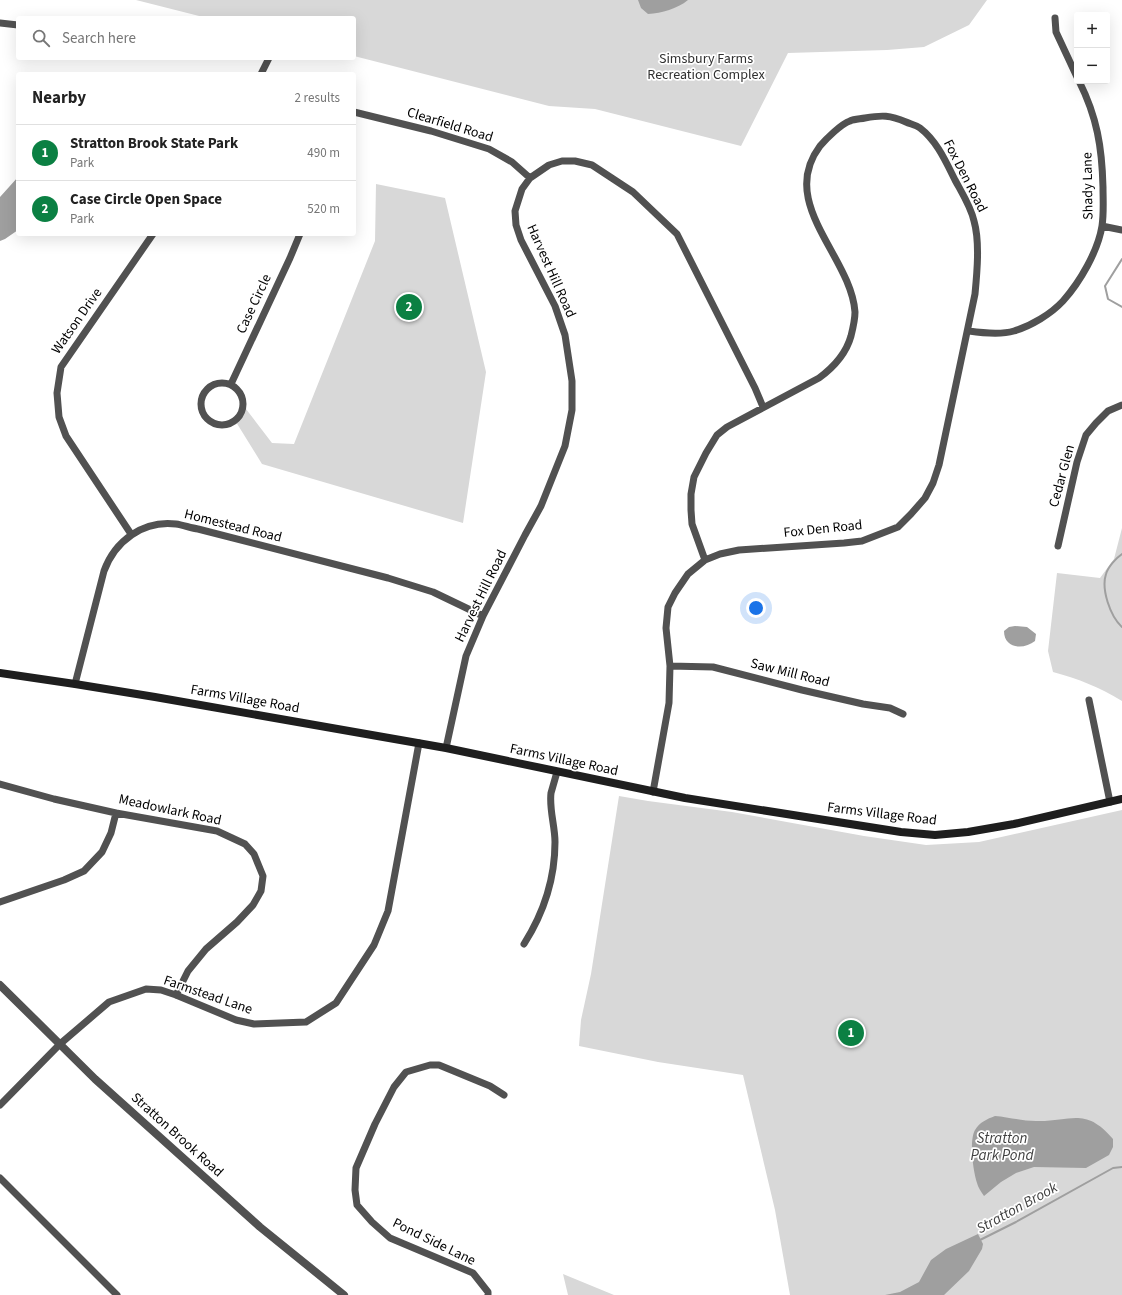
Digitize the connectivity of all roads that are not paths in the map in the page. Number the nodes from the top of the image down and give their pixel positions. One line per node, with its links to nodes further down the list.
1 (1054, 18): 5 (street)
2 (0, 22): 3 (street)
3 (16, 25)
4 (268, 60): 6 (street)
5 (1074, 71)
6 (262, 72)
7 (1080, 84): 10 (street, Shady Lane)
8 (356, 112): 9 (street, Clearfield Road)
9 (530, 178): 17 (street, Harvest Hill Road); 21 (street, Harvest Hill Road)
10 (1102, 226): 11 (street); 14 (street, Shady Lane)
11 (1122, 230)
12 (152, 236): 18 (street, Watson Drive)
13 (299, 236): 15 (street, Case Circle)
14 (968, 331): 17 (street, Fox Den Road); 20 (street, Fox Den Road)
15 (231, 384): 15 (street)
16 (1122, 405): 19 (street, Cedar Glen)
17 (763, 407): 20 (street, Fox Den Road)
18 (130, 534): 21 (street, Homestead Road); 24 (street, Homestead Road)
19 (1058, 546)
20 (705, 560): 22 (street, Fox Den Road)
21 (483, 616): 28 (street, Harvest Hill Road)
22 (670, 666): 26 (street, Saw Mill Road); 31 (street, Fox Den Road)
23 (0, 674): 24 (main road, Farms Village Road)
24 (75, 684): 27 (main road, Farms Village Road)
25 (1089, 700): 33 (street)
26 (903, 714)
27 (419, 743): 28 (main road, Farms Village Road); 38 (street, Farmstead Lane)
28 (446, 748): 29 (main road, Farms Village Road)
29 (557, 772): 31 (main road, Farms Village Road); 36 (street)
30 (0, 784): 34 (street, Meadowlark Road)
31 (653, 792): 33 (main road, Farms Village Road)
32 (1122, 799): 33 (main road, Farms Village Road)
33 (1110, 802)
34 (116, 813): 35 (street); 38 (street, Meadowlark Road)
35 (0, 902)
36 (524, 944)
37 (0, 985): 39 (street, Stratton Brook Road)
38 (176, 995): 39 (street, Farmstead Lane)
39 (60, 1044): 41 (street, Farmstead Lane); 44 (street, Stratton Brook Road)
40 (504, 1095): 45 (street, Pond Side Lane)
41 (0, 1105)
42 (0, 1178): 43 (street)
43 (117, 1295)
44 (344, 1295)
45 (488, 1295)

